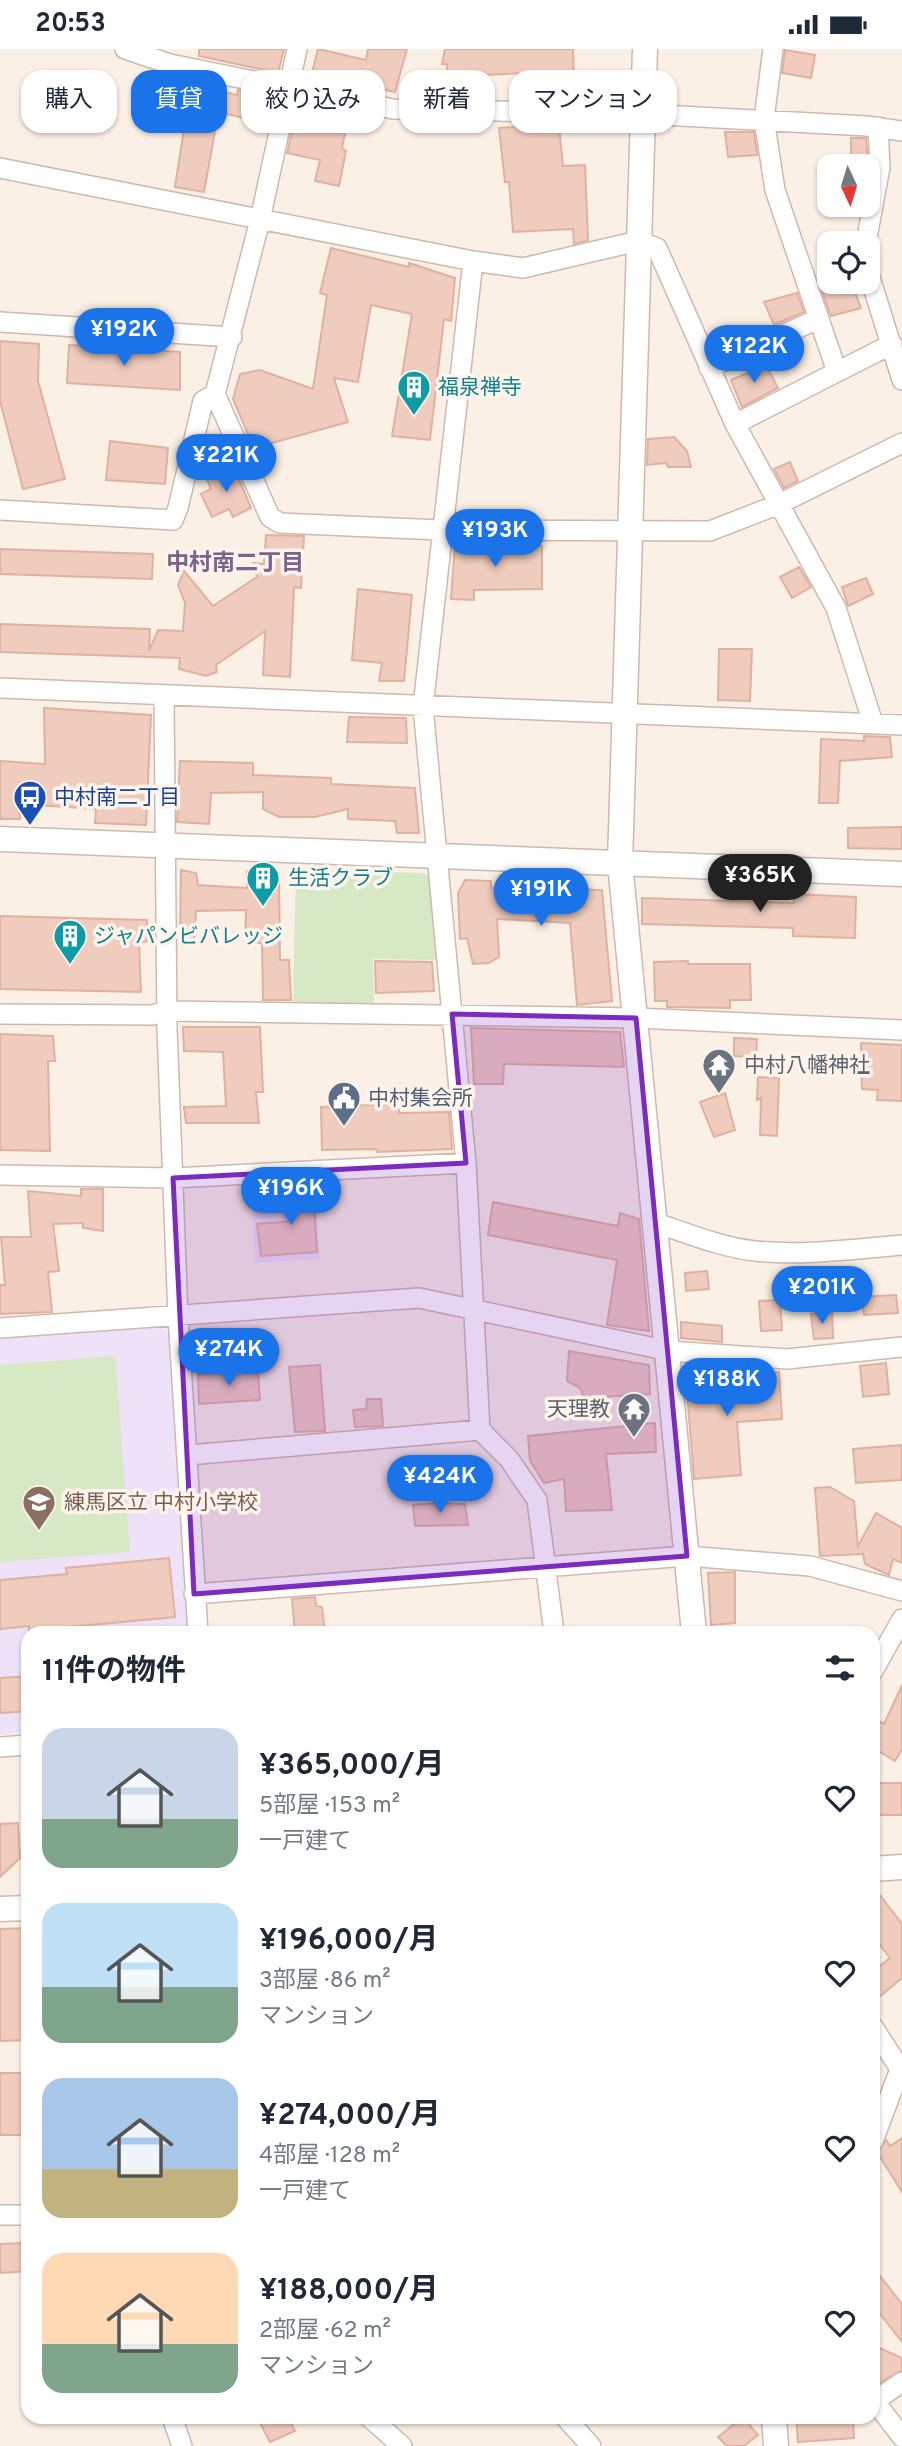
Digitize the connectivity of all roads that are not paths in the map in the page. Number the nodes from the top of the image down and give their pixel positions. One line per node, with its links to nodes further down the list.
1 (125, 49): 7 (street)
2 (297, 49): 5 (street)
3 (645, 49): 6 (street)
4 (773, 49): 11 (street)
5 (292, 70)
6 (644, 70)
7 (241, 78)
8 (385, 107): 9 (street)
9 (509, 111)
10 (677, 115): 11 (street)
11 (764, 119): 12 (street); 22 (street)
12 (878, 127): 13 (street); 18 (street)
13 (902, 131)
14 (278, 133): 17 (street)
15 (642, 133): 19 (street)
16 (0, 167): 17 (street)
17 (260, 220): 20 (street); 24 (street)
18 (868, 231)
19 (638, 241): 20 (street); 26 (street); 35 (street)
20 (473, 261): 34 (street)
21 (876, 294): 25 (street)
22 (818, 319): 26 (street); 27 (street)
23 (0, 322): 24 (street)
24 (232, 337): 29 (street)
25 (892, 344): 27 (street); 28 (street)
26 (709, 369): 30 (street)
27 (837, 372): 30 (street)
28 (902, 380)
29 (215, 394): 33 (street); 34 (street)
30 (735, 424): 32 (street)
31 (902, 443): 32 (street)
32 (777, 505): 35 (street); 40 (street)
33 (0, 510)
34 (440, 530): 35 (street); 38 (street)
35 (627, 533): 39 (street)
36 (0, 688): 37 (street)
37 (164, 695): 38 (street); 43 (street)
38 (422, 706): 39 (street); 44 (street)
39 (623, 712): 40 (street); 45 (street)
40 (873, 723): 41 (street)
41 (902, 725)
42 (0, 839): 43 (street)
43 (163, 844): 44 (street); 47 (street)
44 (436, 855): 45 (street); 49 (street)
45 (620, 863): 46 (street); 50 (street)
46 (902, 874)
47 (168, 1011): 48 (street); 49 (street); 54 (street)
48 (0, 1014)
49 (452, 1014): 50 (street); 52 (street)
50 (636, 1017): 51 (street); 55 (street)
51 (902, 1030)
52 (466, 1163): 54 (street); 57 (street)
53 (0, 1175): 54 (street)
54 (173, 1178): 58 (street)
55 (656, 1223): 56 (street); 61 (street)
56 (902, 1245)
57 (472, 1309): 58 (street); 61 (street); 62 (street)
58 (178, 1317): 59 (street); 63 (street)
59 (0, 1328)
60 (902, 1347): 61 (street)
61 (669, 1351): 64 (street)
62 (480, 1430): 63 (street); 65 (street)
63 (188, 1455): 67 (street)
64 (687, 1556): 65 (street); 66 (street); 71 (street)
65 (545, 1567): 67 (street); 70 (street)
66 (902, 1591)
67 (194, 1594): 69 (street)
68 (902, 1619): 72 (street)
69 (197, 1626)
70 (553, 1626)
71 (693, 1626)
72 (880, 1658)
73 (21, 1746): 74 (street)
74 (0, 1747)
75 (902, 1867): 76 (street)
76 (880, 1869)
77 (21, 1908): 78 (street)
78 (0, 1909)
79 (880, 2037): 80 (street)
80 (901, 2067): 81 (street)
81 (880, 2122)
82 (0, 2215): 83 (street)
83 (21, 2215)
84 (902, 2382): 85 (street)
85 (880, 2396)
86 (880, 2406): 91 (street)
87 (174, 2424): 92 (street)
88 (377, 2424): 93 (street)
89 (571, 2424): 94 (street)
90 (774, 2424): 95 (street)
91 (902, 2437)
92 (182, 2446)
93 (402, 2446)
94 (591, 2446)
95 (776, 2446)

